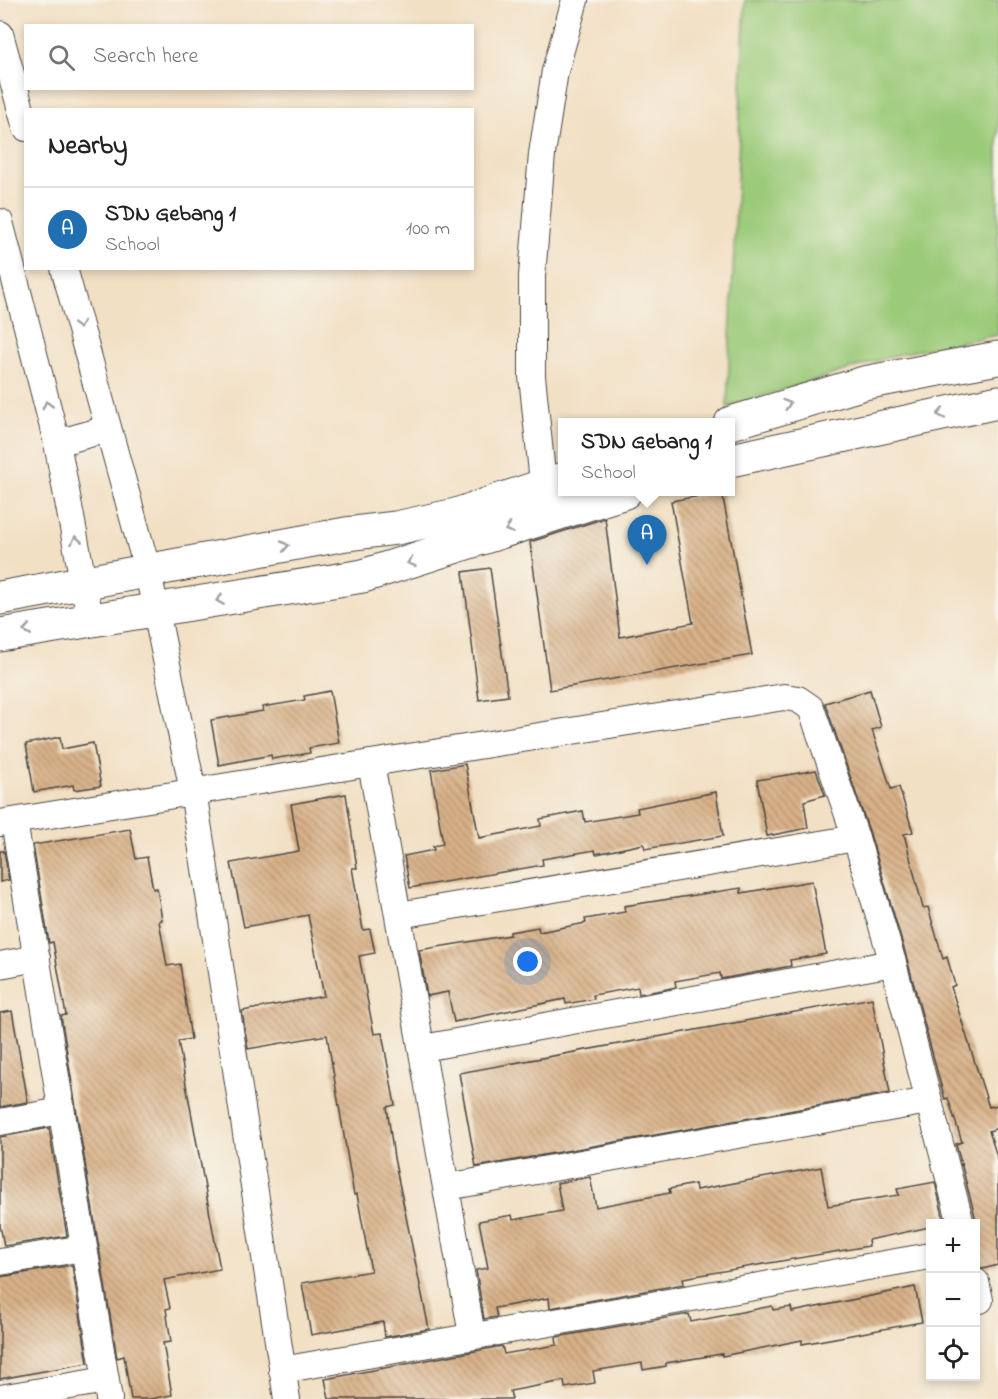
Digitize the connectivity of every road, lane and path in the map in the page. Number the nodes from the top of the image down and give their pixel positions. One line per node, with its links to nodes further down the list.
1 (575, 0): 12 (street)
2 (0, 34): 3 (street)
3 (24, 121)
4 (0, 222): 10 (street, one-way to 4)
5 (65, 270): 9 (street, one-way to 9)
6 (998, 358): 8 (street, one-way to 6)
7 (998, 402): 11 (street, one-way to 11)
8 (735, 422)
9 (107, 429): 10 (street); 13 (street)
10 (57, 443): 14 (street, one-way to 10)
11 (735, 459)
12 (551, 493): 13 (street, one-way to 12); 16 (street, one-way to 16)
13 (148, 572): 14 (street); 16 (street)
14 (85, 583): 15 (street); 17 (street)
15 (0, 598)
16 (157, 610): 17 (street); 20 (street)
17 (90, 618): 18 (street, one-way to 18)
18 (0, 635)
19 (371, 763): 20 (street); 22 (street); 23 (street)
20 (194, 791): 21 (street); 37 (street)
21 (7, 822): 24 (street)
22 (856, 838): 23 (street); 25 (street)
23 (399, 915): 27 (street)
24 (37, 958): 26 (street); 29 (street)
25 (893, 963): 27 (street); 28 (street)
26 (0, 965)
27 (423, 1048): 31 (street)
28 (928, 1101): 31 (street); 32 (street)
29 (61, 1111): 30 (street); 33 (street)
30 (0, 1122)
31 (447, 1187): 36 (street)
32 (960, 1219)
33 (82, 1248): 35 (street); 38 (street)
34 (926, 1257): 36 (street)
35 (0, 1262)
36 (472, 1335): 37 (street)
37 (282, 1370): 40 (street)
38 (107, 1390): 39 (street)
39 (0, 1398)
40 (287, 1399)

